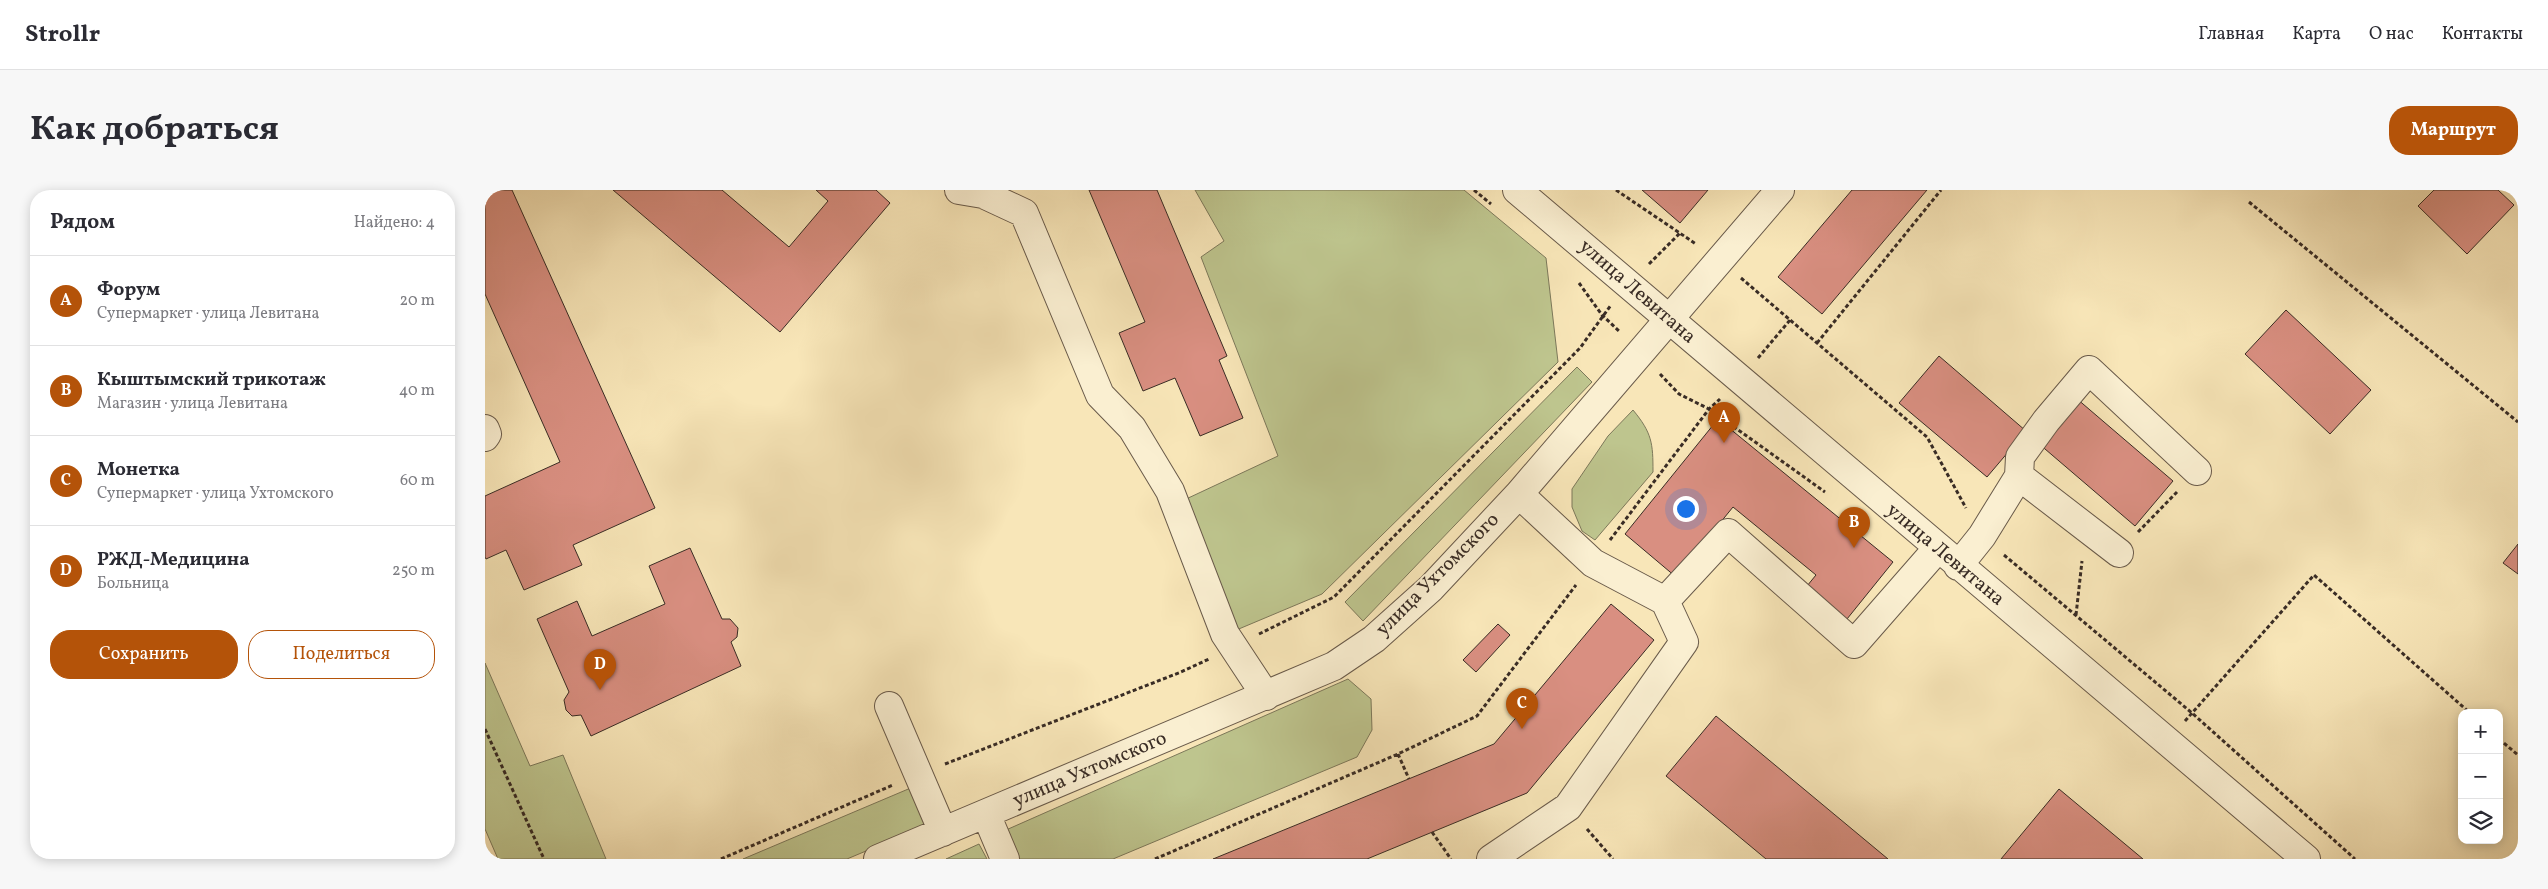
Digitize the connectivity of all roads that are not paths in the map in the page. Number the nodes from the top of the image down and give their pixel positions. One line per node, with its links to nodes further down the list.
1 (959, 190): 13 (street)
2 (1517, 190): 4 (street, улица Левитана)
3 (1780, 190): 4 (street, улица Ухтомского)
4 (1670, 320): 9 (street, улица Ухтомского); 11 (street, улица Левитана)
5 (485, 429): 6 (street)
6 (485, 437)
7 (2197, 471): 8 (street)
8 (2019, 476): 10 (street); 11 (street)
9 (1519, 494): 12 (street); 13 (street, улица Ухтомского)
10 (2119, 553)
11 (1948, 557): 12 (street); 20 (street, улица Левитана)
12 (1665, 601): 19 (street)
13 (1266, 696): 15 (street, улица Ухтомского)
14 (889, 706): 16 (street)
15 (986, 814): 16 (street, улица Ухтомского); 18 (street)
16 (943, 832): 17 (street, улица Ухтомского)
17 (877, 859)
18 (1005, 859)
19 (1491, 859)
20 (2306, 859)

